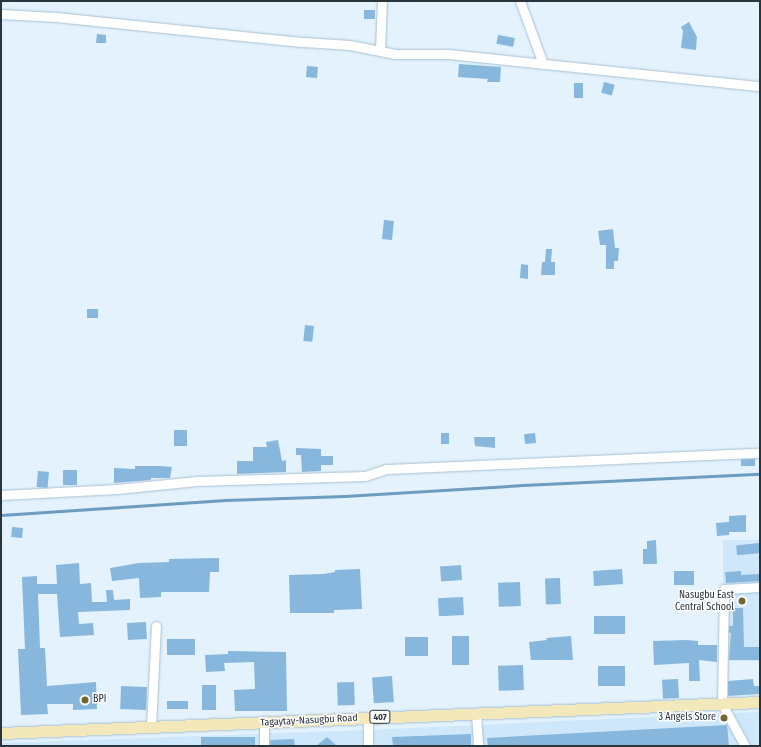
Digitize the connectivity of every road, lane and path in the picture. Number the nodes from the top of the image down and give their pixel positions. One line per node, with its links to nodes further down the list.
1 (382, 1): 4 (street)
2 (520, 1): 5 (street)
3 (1, 14): 4 (street)
4 (380, 50): 5 (street)
5 (543, 64): 6 (street)
6 (760, 86)
7 (760, 453): 8 (street)
8 (1, 495)
9 (760, 588): 12 (street)
10 (156, 626): 16 (street)
11 (760, 702): 12 (main road, Tagaytay-Nasugbu Road / 407)
12 (722, 704): 13 (main road, Tagaytay-Nasugbu Road / 407); 21 (street)
13 (476, 714): 14 (main road, Tagaytay-Nasugbu Road / 407); 20 (street)
14 (368, 718): 15 (main road, Tagaytay-Nasugbu Road / 407); 19 (street)
15 (264, 723): 16 (main road, Tagaytay-Nasugbu Road / 407); 18 (street)
16 (151, 727): 17 (main road, Tagaytay-Nasugbu Road / 407)
17 (1, 733)
18 (264, 746)
19 (368, 746)
20 (478, 746)
21 (745, 746)

